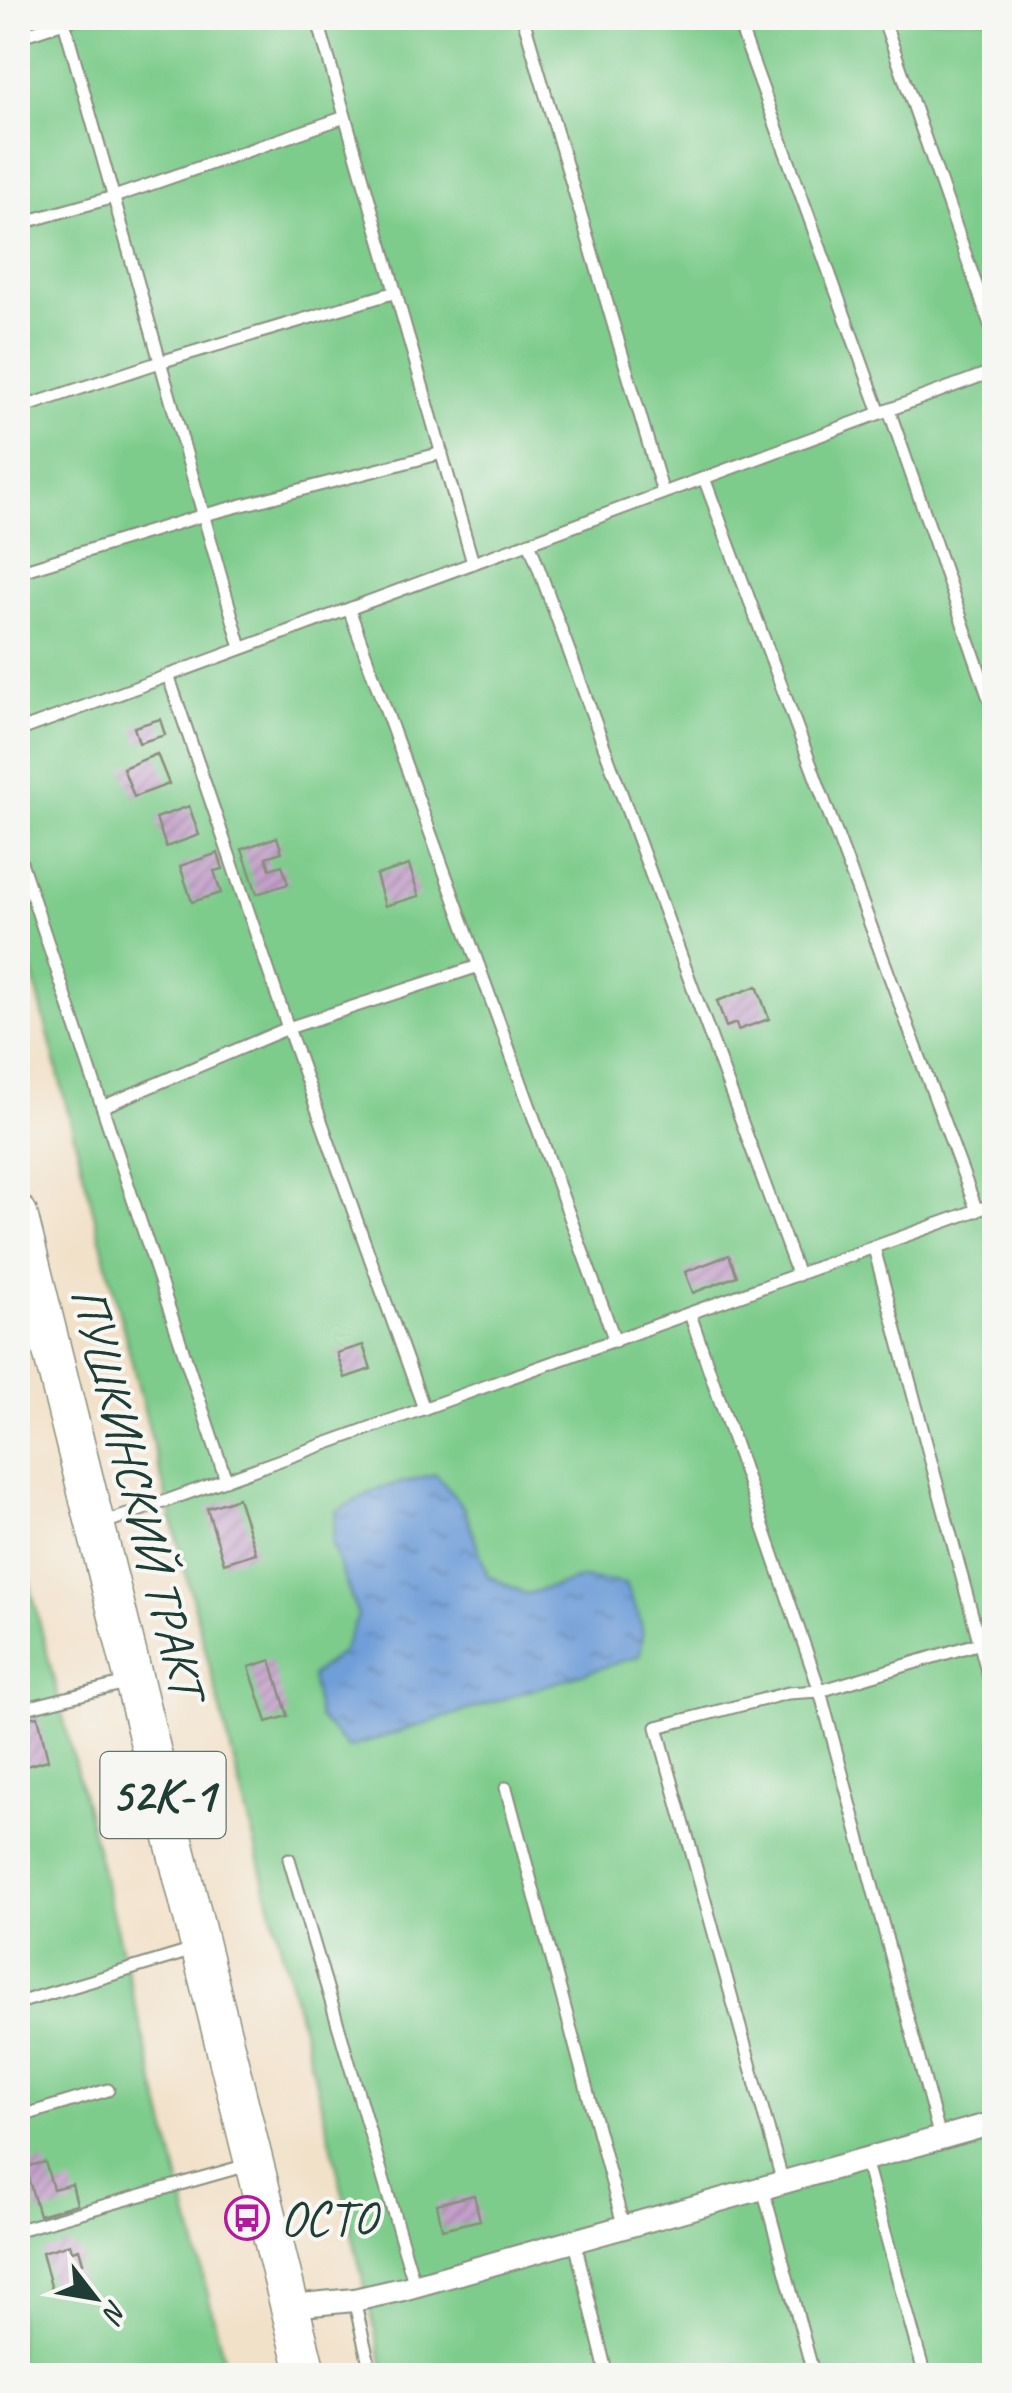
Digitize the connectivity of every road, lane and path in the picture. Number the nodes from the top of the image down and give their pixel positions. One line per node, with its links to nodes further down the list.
1 (317, 18): 7 (lane)
2 (523, 18): 18 (lane)
3 (737, 18): 15 (lane)
4 (883, 18): 11 (lane)
5 (68, 19): 6 (lane); 8 (lane)
6 (18, 37)
7 (345, 116): 8 (lane); 10 (lane)
8 (114, 197): 9 (lane); 12 (lane)
9 (18, 224)
10 (396, 292): 12 (lane); 16 (lane)
11 (994, 336)
12 (160, 362): 14 (lane); 19 (lane)
13 (994, 371): 15 (lane)
14 (18, 409)
15 (884, 412): 17 (lane); 26 (lane)
16 (442, 453): 19 (lane); 21 (lane)
17 (704, 478): 18 (lane); 33 (lane)
18 (663, 493): 20 (lane)
19 (204, 515): 22 (lane); 24 (lane)
20 (529, 542): 21 (lane); 37 (lane)
21 (474, 563): 23 (lane)
22 (18, 572)
23 (349, 608): 24 (lane); 29 (lane)
24 (241, 648): 25 (lane)
25 (168, 675): 27 (lane); 30 (lane)
26 (994, 713)
27 (18, 731)
28 (18, 853): 31 (lane)
29 (479, 966): 30 (lane); 39 (lane)
30 (288, 1028): 31 (lane); 40 (lane)
31 (102, 1108): 41 (lane)
32 (994, 1204): 33 (lane)
33 (977, 1211): 35 (lane)
34 (18, 1214): 36 (main road, ПУШКИНСКИЙ ТРАКТ / 52К-1)
35 (874, 1248): 37 (lane); 43 (lane)
36 (25, 1274): 42 (main road, ПУШКИНСКИЙ ТРАКТ / 52К-1)
37 (798, 1275): 38 (lane)
38 (690, 1314): 39 (lane); 45 (lane)
39 (615, 1341): 40 (lane)
40 (424, 1409): 41 (lane)
41 (226, 1480): 42 (lane)
42 (96, 1526): 44 (main road, ПУШКИНСКИЙ ТРАКТ / 52К-1)
43 (980, 1642): 45 (lane); 46 (lane)
44 (134, 1681): 47 (lane); 50 (main road, ПУШКИНСКИЙ ТРАКТ / 52К-1)
45 (820, 1691): 55 (lane); 58 (lane)
46 (994, 1697)
47 (18, 1710)
48 (506, 1788): 59 (lane)
49 (289, 1859): 62 (lane)
50 (201, 1947): 51 (lane); 57 (main road, ПУШКИНСКИЙ ТРАКТ / 52К-1)
51 (18, 2003)
52 (108, 2090): 53 (lane)
53 (18, 2117)
54 (994, 2123): 55 (street)
55 (940, 2138): 56 (street)
56 (865, 2160): 58 (street); 69 (lane)
57 (255, 2163): 60 (lane); 64 (main road, ПУШКИНСКИЙ ТРАКТ / 52К-1)
58 (773, 2186): 59 (street); 68 (lane)
59 (624, 2228): 61 (street)
60 (18, 2230)
61 (575, 2242): 62 (street); 67 (lane)
62 (415, 2286): 63 (street)
63 (354, 2300): 64 (street); 66 (lane)
64 (291, 2306): 65 (main road, ПУШКИНСКИЙ ТРАКТ / 52К-1)
65 (307, 2376)
66 (372, 2376)
67 (607, 2376)
68 (814, 2376)
69 (925, 2376)

